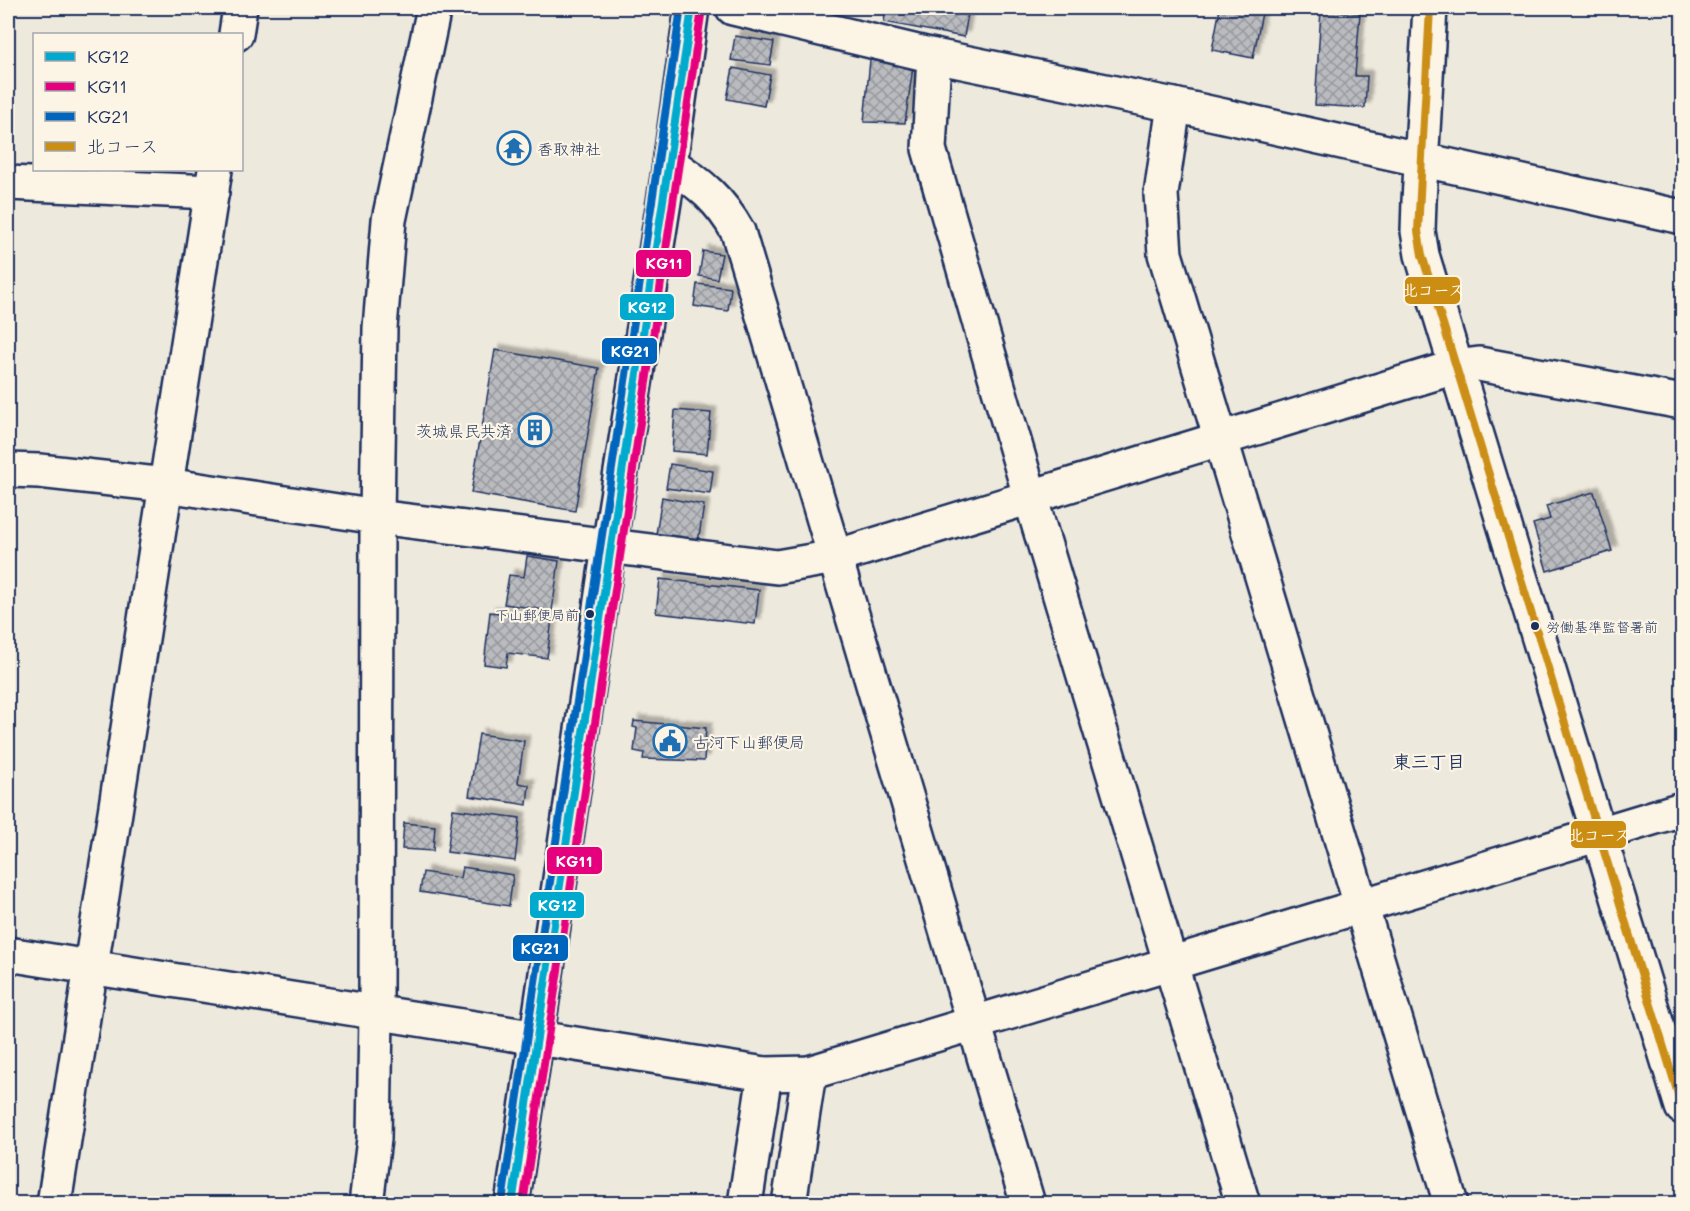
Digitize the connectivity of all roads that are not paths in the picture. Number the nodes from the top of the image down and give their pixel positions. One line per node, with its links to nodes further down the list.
1 (240, 8): 6 (street)
2 (434, 8): 20 (street)
3 (692, 8): 10 (street)
4 (733, 8): 7 (street)
5 (1430, 8): 9 (street)
6 (236, 33)
7 (934, 56): 8 (street); 19 (street)
8 (1174, 105): 9 (street); 16 (street)
9 (1420, 160): 13 (street); 14 (street)
10 (670, 164): 21 (street); 22 (street)
11 (214, 181): 12 (street); 18 (street)
12 (8, 183)
13 (1683, 217)
14 (1455, 367): 15 (street); 16 (street); 24 (street)
15 (1683, 402)
16 (1221, 439): 19 (street); 25 (street)
17 (8, 470): 18 (street)
18 (166, 485): 20 (street); 28 (street)
19 (1030, 496): 22 (street); 27 (street)
20 (376, 517): 21 (street); 29 (street)
21 (609, 547): 22 (street); 31 (street)
22 (835, 557): 30 (street)
23 (1683, 809): 24 (street)
24 (1599, 834): 25 (street); 34 (street)
25 (1361, 905): 27 (street); 42 (street)
26 (8, 954): 28 (street)
27 (1172, 966): 30 (street); 41 (street)
28 (90, 967): 29 (street); 35 (street)
29 (376, 1013): 31 (street); 36 (street)
30 (975, 1022): 32 (street); 40 (street)
31 (537, 1036): 33 (street); 37 (street)
32 (809, 1073): 33 (street); 39 (street)
33 (765, 1074): 38 (street)
34 (1683, 1107)
35 (54, 1203)
36 (366, 1203)
37 (512, 1203)
38 (745, 1203)
39 (789, 1203)
40 (1028, 1203)
41 (1243, 1203)
42 (1451, 1203)

